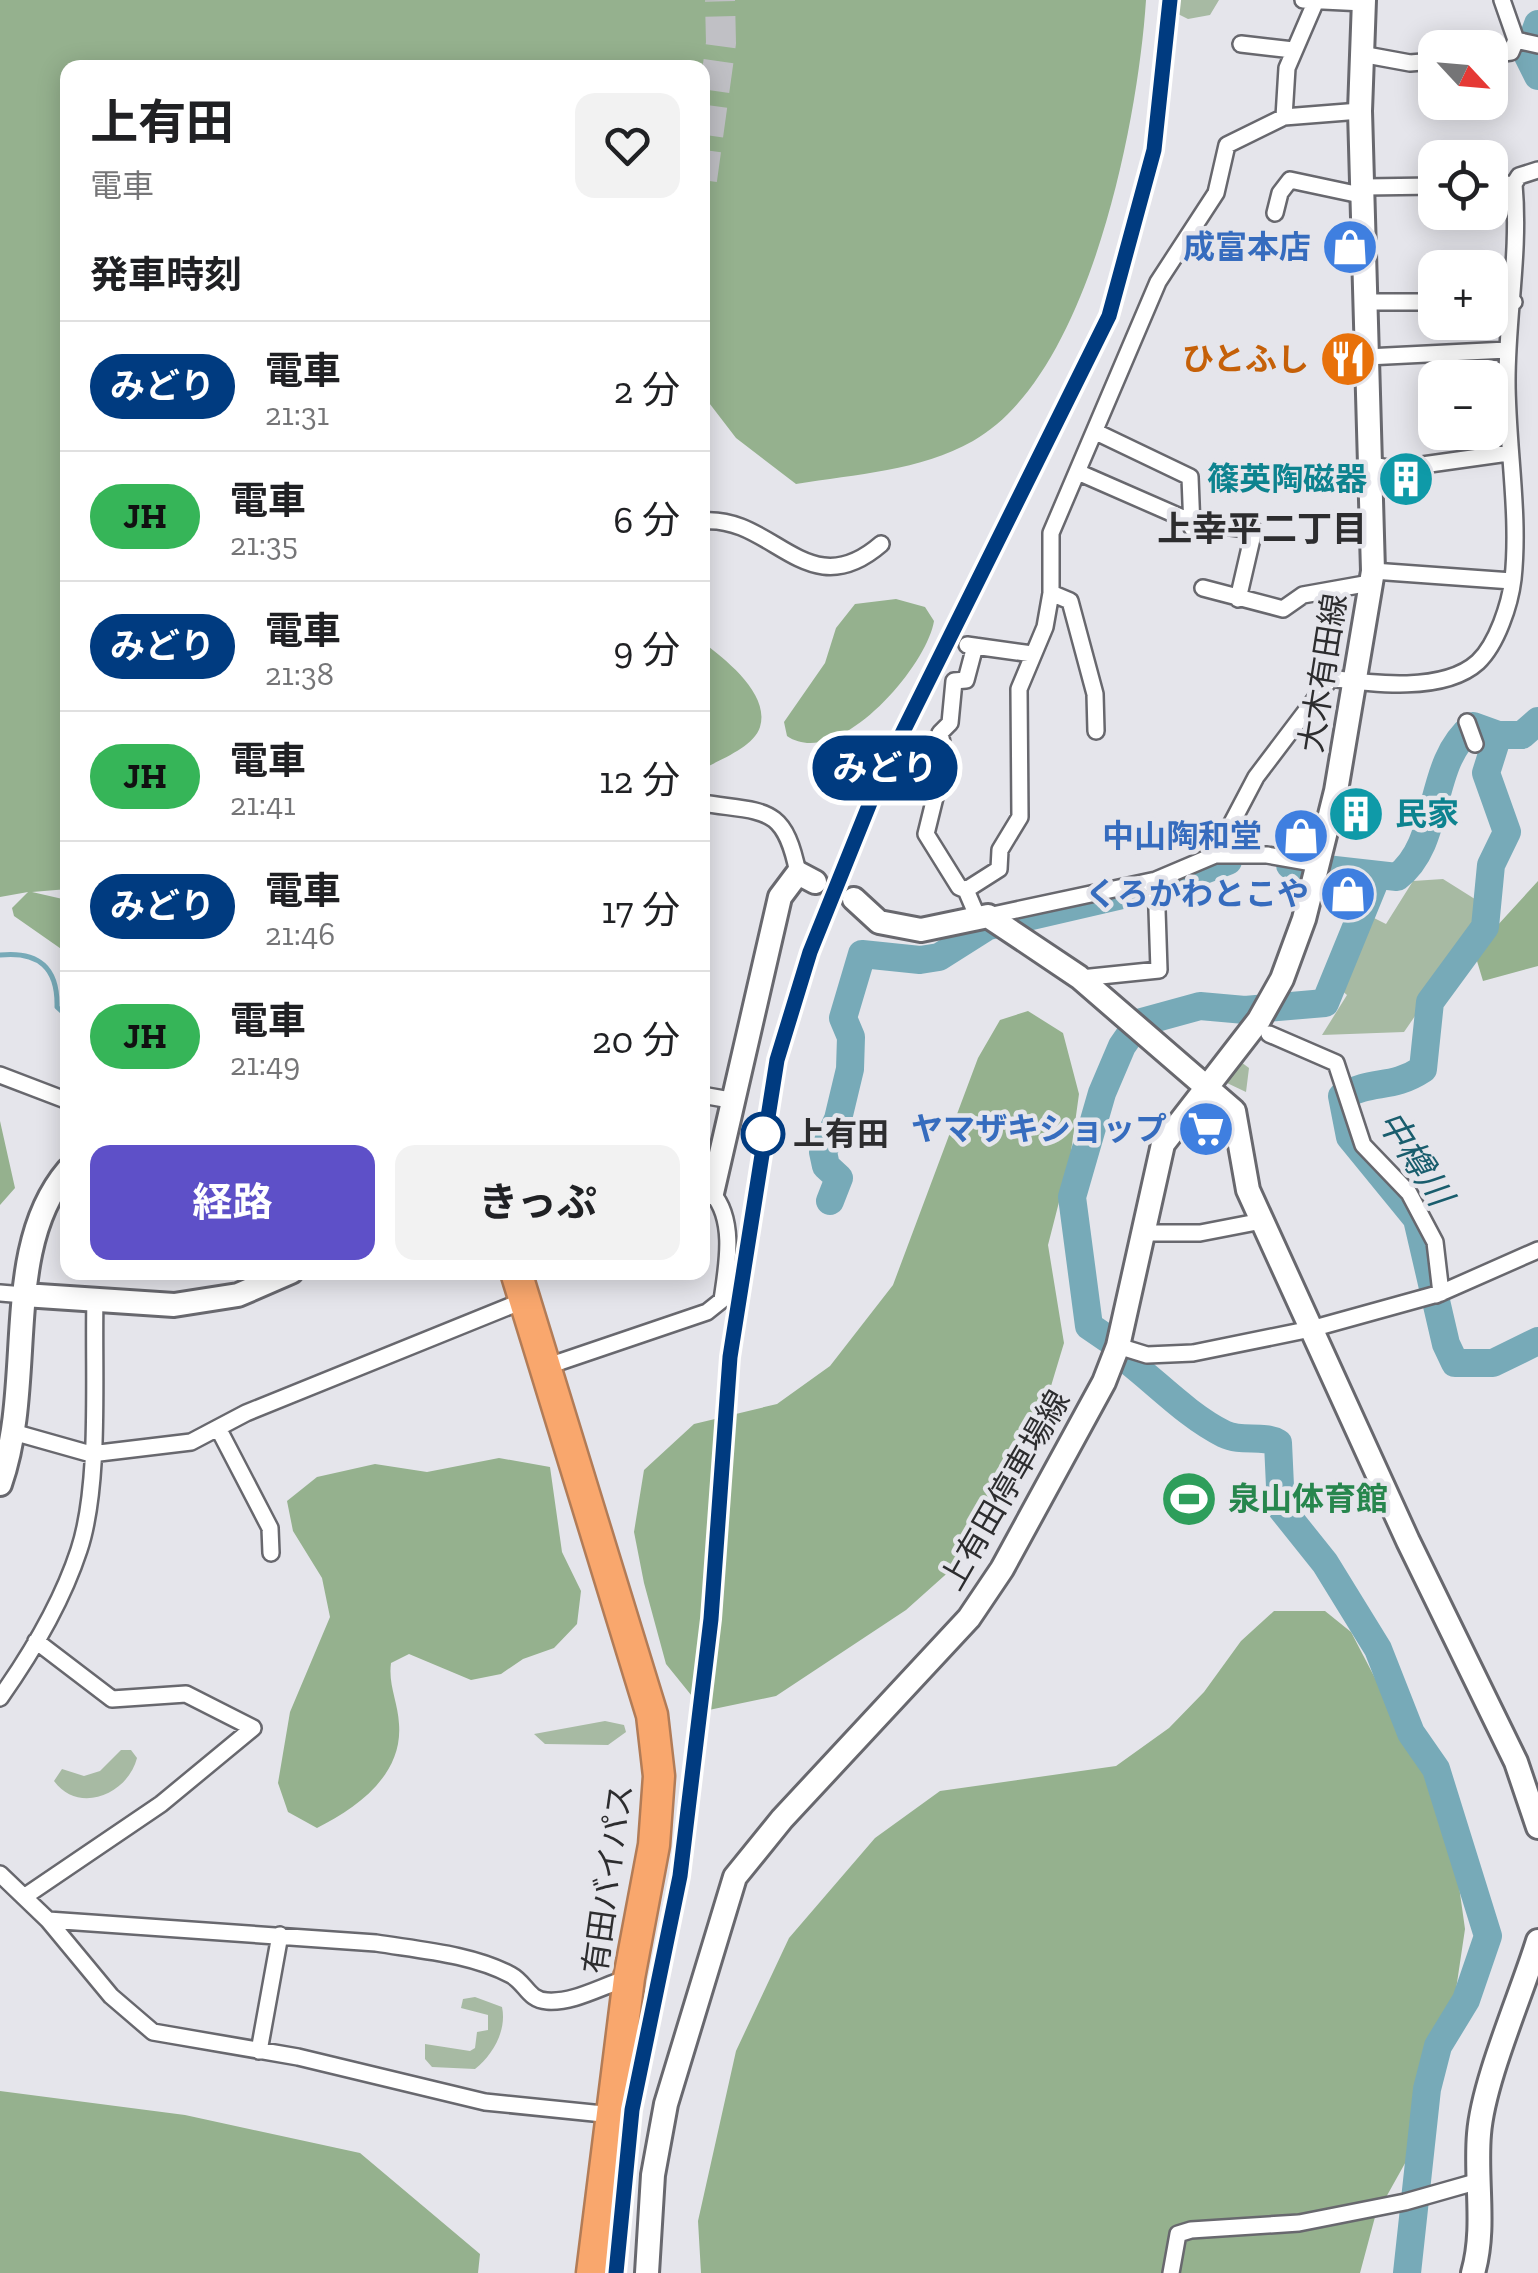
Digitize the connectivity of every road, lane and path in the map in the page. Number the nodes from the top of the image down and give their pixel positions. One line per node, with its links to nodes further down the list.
1 (1502, 0): 4 (street)
2 (1309, 2): 3 (street); 6 (street)
3 (1364, 2): 7 (main road, 大木有田線)
4 (1528, 43)
5 (1242, 44): 6 (street)
6 (1293, 50): 10 (street)
7 (1361, 54): 8 (street); 9 (main road, 大木有田線)
8 (1418, 62)
9 (1360, 111): 10 (street); 15 (main road, 大木有田線)
10 (1284, 117): 23 (street)
11 (1538, 170): 13 (street)
12 (1508, 184): 13 (street)
13 (1514, 184): 20 (street)
14 (1418, 187): 15 (street)
15 (1365, 192): 16 (street); 17 (main road, 大木有田線)
16 (1275, 213)
17 (1366, 302): 18 (street); 22 (main road, 大木有田線)
18 (1418, 302)
19 (1508, 302): 20 (street)
20 (1514, 302): 21 (street)
21 (1506, 350): 22 (street); 24 (street)
22 (1367, 357): 25 (main road, 大木有田線)
23 (1096, 432): 26 (street); 28 (street)
24 (1508, 453): 25 (street); 31 (street)
25 (1372, 465): 30 (main road, 大木有田線)
26 (1080, 473): 28 (street); 33 (street)
27 (710, 523): 29 (street)
28 (1192, 526): 34 (street)
29 (881, 544)
30 (1371, 577): 31 (street); 34 (street); 36 (main road, 大木有田線)
31 (1512, 582): 36 (street)
32 (1204, 588): 34 (street)
33 (1051, 594): 35 (street); 38 (street)
34 (1238, 599)
35 (1032, 654): 45 (street); 45 (street)
36 (1356, 682): 41 (street); 42 (main road, 大木有田線)
37 (1467, 722): 39 (street)
38 (1096, 732)
39 (1475, 744)
40 (710, 805): 43 (street)
41 (1215, 855): 42 (street); 44 (street)
42 (1318, 864): 51 (main road, 大木有田線)
43 (807, 878): 54 (main road)
44 (1157, 886): 47 (street); 48 (street)
45 (966, 890): 47 (street)
46 (854, 900): 47 (main road)
47 (983, 917): 48 (main road)
48 (1081, 978): 51 (main road)
49 (1269, 1034): 63 (street)
50 (0, 1075): 53 (street)
51 (1208, 1084): 57 (main road); 58 (main road, 上有田停車場線)
52 (710, 1096): 54 (street)
53 (60, 1098)
54 (730, 1100): 56 (main road)
55 (60, 1179): 64 (main road)
56 (712, 1193): 68 (street)
57 (1262, 1221): 58 (street); 66 (main road)
58 (1142, 1233): 67 (main road, 上有田停車場線)
59 (1538, 1250): 63 (street)
60 (273, 1280): 65 (main road)
61 (520, 1286): 68 (highway, 有田バイパス); 69 (street)
62 (0, 1293): 64 (street)
63 (1441, 1293): 66 (street); 66 (street)
64 (24, 1296): 65 (main road); 70 (main road)
65 (95, 1299): 71 (street)
66 (1312, 1329): 67 (street); 76 (main road)
67 (1118, 1346): 87 (main road, 上有田停車場線)
68 (545, 1367): 82 (highway, 有田バイパス)
69 (218, 1428): 71 (street); 73 (street)
70 (13, 1432): 71 (street); 72 (main road)
71 (91, 1454): 74 (street)
72 (0, 1484)
73 (271, 1553)
74 (36, 1641): 75 (street); 78 (street)
75 (0, 1698)
76 (1538, 1826)
77 (0, 1874): 78 (street)
78 (24, 1897): 79 (street)
79 (48, 1920): 80 (street); 83 (street)
80 (280, 1936): 82 (street); 83 (street)
81 (1538, 1942): 85 (main road)
82 (628, 1978): 84 (highway, 有田バイパス)
83 (258, 2050): 84 (street)
84 (613, 2115): 86 (highway, 有田バイパス)
85 (1479, 2181): 88 (street); 89 (main road)
86 (592, 2273)
87 (647, 2273)
88 (1171, 2273)
89 (1473, 2273)

